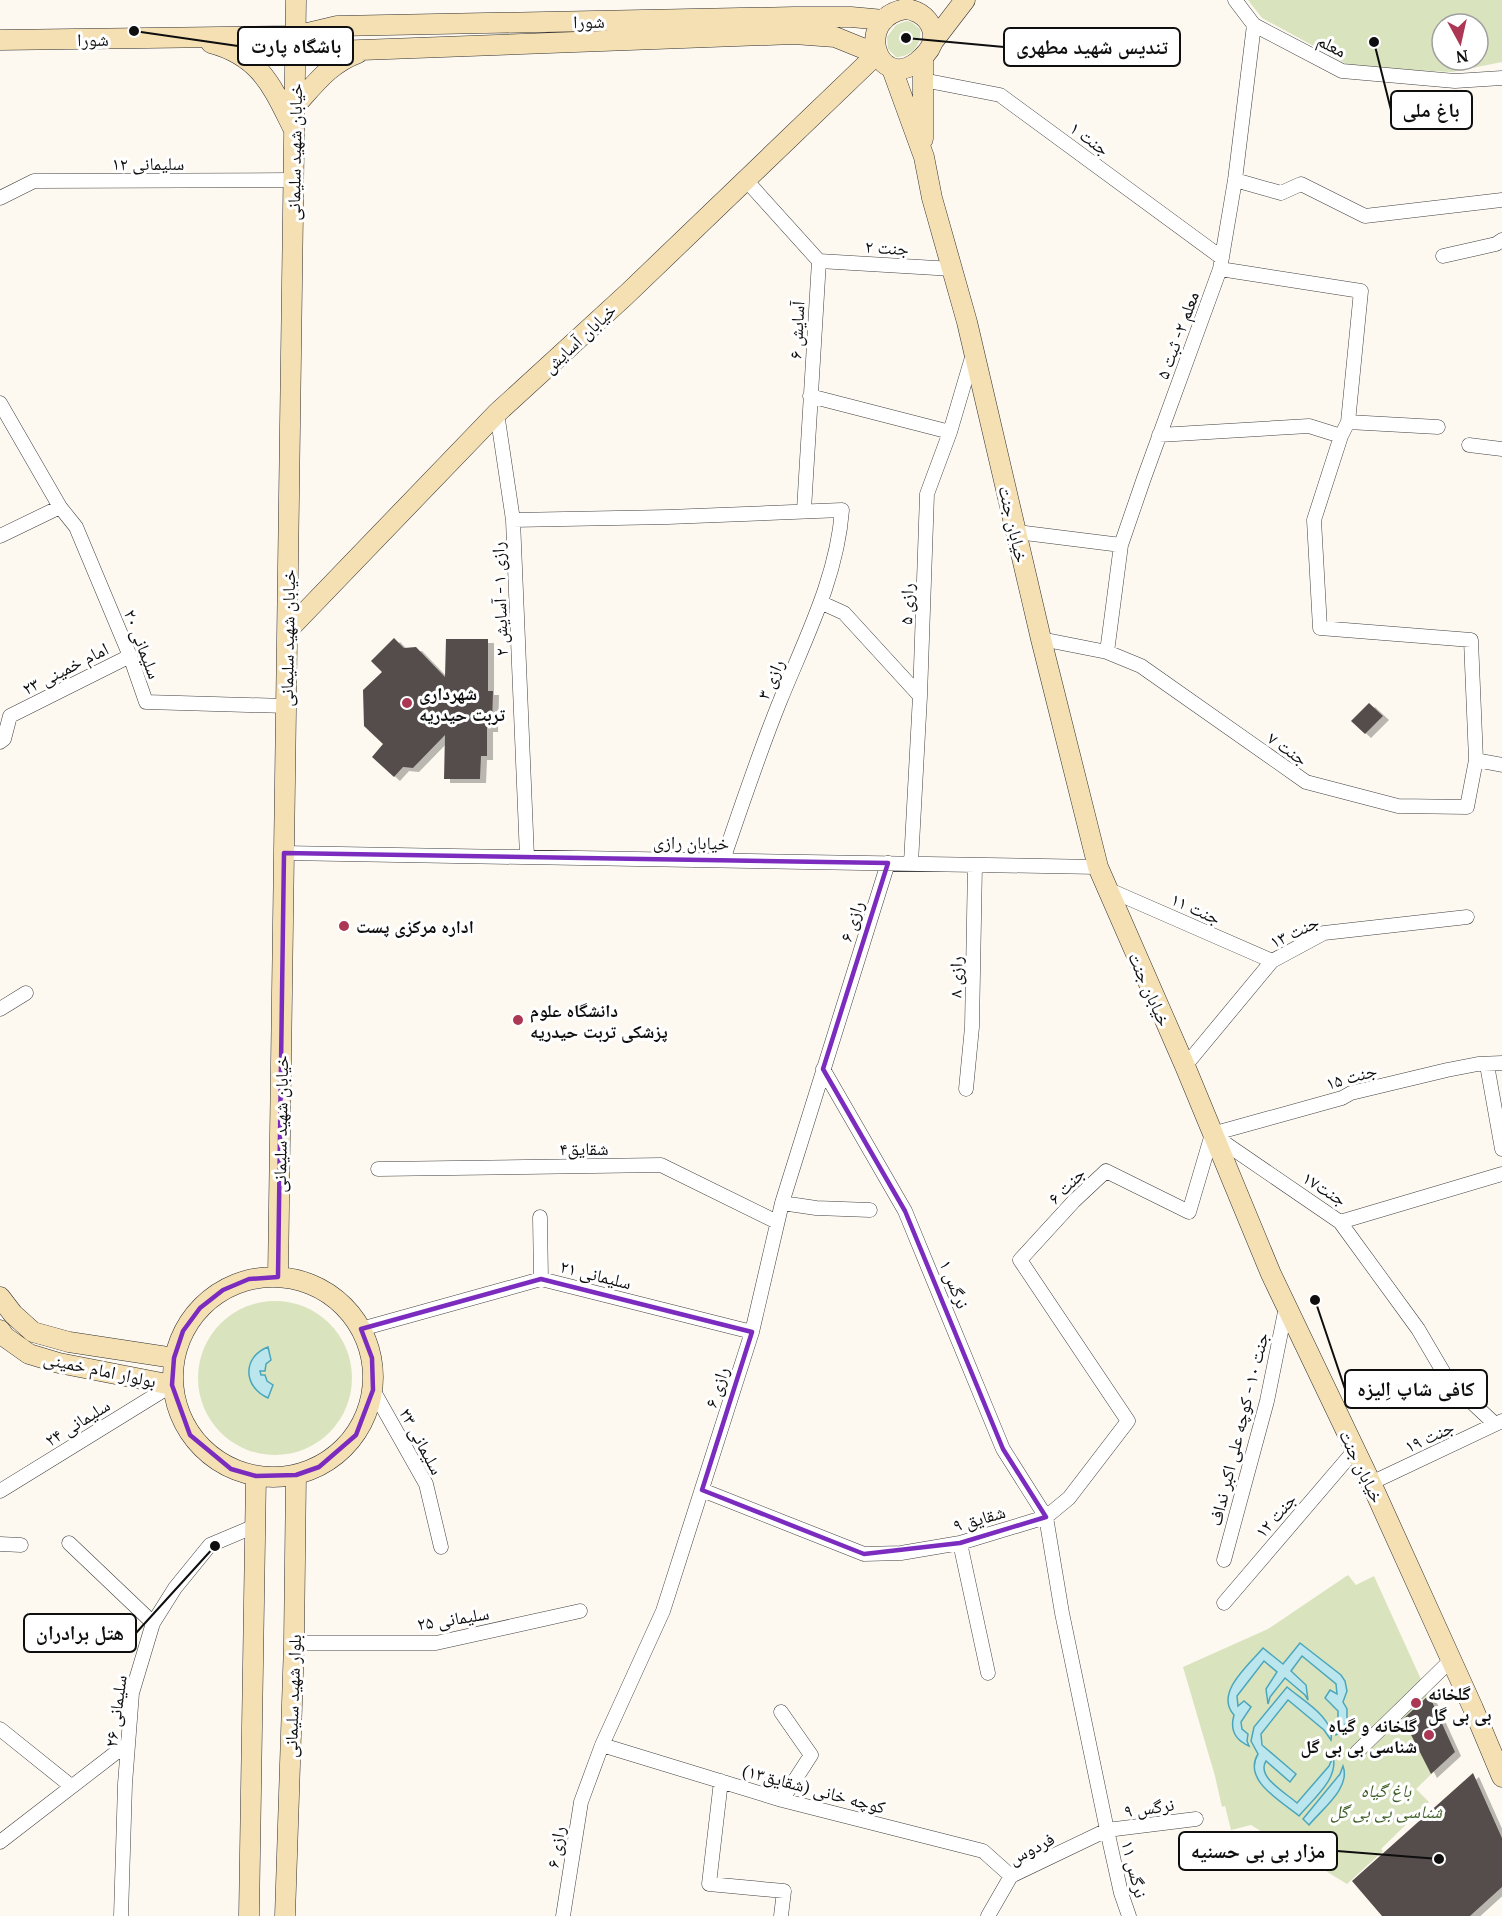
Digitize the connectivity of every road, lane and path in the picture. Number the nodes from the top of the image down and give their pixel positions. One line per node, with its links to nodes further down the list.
1 (296, 0): 7 (street, خیابان شهید سلیمانی)
2 (965, 0): 11 (street)
3 (1235, 0): 6 (street, معلم)
4 (915, 5): 5 (street); 11 (street)
5 (884, 20): 7 (street, شورا); 12 (street)
6 (1254, 25): 14 (street, معلم); 21 (street, معلم ۲- ثبت ۵)
7 (295, 36): 8 (street, شورا); 10 (street, شورا); 16 (street, خیابان شهید سلیمانی)
8 (191, 38): 9 (street, شورا); 17 (street)
9 (0, 40)
10 (369, 49): 12 (street, شورا); 16 (street)
11 (927, 50): 13 (street); 15 (street, خیابان جنت)
12 (877, 54): 13 (street); 19 (street, خیابان آسایش)
13 (892, 69): 18 (street, خیابان جنت)
14 (1502, 78)
15 (922, 80): 18 (street, خیابان جنت); 27 (street, جنت ۱)
16 (295, 106): 17 (street, خیابان شهید سلیمانی)
17 (295, 131): 20 (street, خیابان شهید سلیمانی)
18 (924, 157): 28 (street, خیابان جنت)
19 (745, 179): 26 (street); 32 (street, خیابان آسایش)
20 (294, 180): 22 (street, سلیمانی ۱۲); 47 (street, خیابان شهید سلیمانی)
21 (1235, 180): 23 (street); 27 (street, معلم ۲- ثبت ۵)
22 (3, 197)
23 (1502, 200)
24 (1502, 240): 25 (street)
25 (1443, 256)
26 (819, 261): 28 (street, جنت ۲); 30 (street, آسایش ۶)
27 (1221, 263): 33 (street); 36 (street, معلم ۲- ثبت ۵)
28 (953, 269): 29 (street, خیابان جنت)
29 (973, 354): 35 (street, رازی ۵); 43 (street, خیابان جنت)
30 (810, 396): 35 (street); 41 (street, آسایش ۶)
31 (0, 403): 40 (street, سلیمانی ۲۰)
32 (497, 413): 42 (street, رازی ۱ - آسایش ۲); 47 (street, خیابان آسایش)
33 (1348, 422): 34 (street); 37 (street)
34 (1438, 428)
35 (950, 432): 51 (street, رازی ۵)
36 (1159, 435): 37 (street); 45 (street, معلم ۲- ثبت ۵)
37 (1341, 436): 54 (street)
38 (1469, 445): 39 (street)
39 (1502, 449)
40 (60, 507): 44 (street); 50 (street, سلیمانی ۲۰)
41 (804, 510): 42 (street); 46 (street, رازی ۳)
42 (513, 520): 57 (street, رازی ۱ - آسایش ۲)
43 (1017, 532): 45 (street); 48 (street, خیابان جنت)
44 (0, 536)
45 (1121, 545): 49 (street, معلم ۲- ثبت ۵)
46 (822, 603): 51 (street); 58 (street, رازی ۳)
47 (288, 630): 52 (street, خیابان شهید سلیمانی)
48 (1041, 639): 49 (street, جنت ۷); 62 (street, خیابان جنت)
49 (1107, 652): 54 (street, جنت ۷)
50 (130, 656): 52 (street, سلیمانی ۲۰); 53 (street, امام خمینی ۲۳)
51 (920, 696): 60 (street, رازی ۵)
52 (286, 706): 56 (street, خیابان شهید سلیمانی)
53 (0, 742)
54 (1476, 760): 55 (street)
55 (1502, 765)
56 (284, 853): 57 (street, خیابان رازی); 82 (street, خیابان شهید سلیمانی)
57 (527, 857): 58 (street, خیابان رازی)
58 (723, 860): 59 (street, خیابان رازی)
59 (888, 863): 60 (street, خیابان رازی); 71 (street, رازی ۶)
60 (910, 863): 61 (street, خیابان رازی)
61 (975, 865): 62 (street, خیابان رازی); 72 (street, رازی ۸)
62 (1098, 867): 63 (street, خیابان جنت)
63 (1105, 888): 65 (street, جنت ۱۱); 70 (street, خیابان جنت)
64 (1467, 917): 65 (street, جنت ۱۳)
65 (1272, 961): 70 (street, جنت ۱۳)
66 (26, 993): 67 (street)
67 (0, 1009)
68 (1502, 1063): 69 (street, جنت ۱۵)
69 (1487, 1065): 73 (street, جنت ۱۵); 74 (street)
70 (1185, 1066): 73 (street, خیابان جنت)
71 (823, 1069): 77 (street, رازی ۶); 100 (street, نرگس ۱)
72 (966, 1089)
73 (1212, 1134): 81 (street, جنت۱۷); 85 (street, خیابان جنت); 89 (street, جنت ۶)
74 (1502, 1149)
75 (378, 1169): 80 (street, شقایق۴)
76 (1502, 1174): 81 (street, جنت۱۷)
77 (782, 1203): 78 (street); 80 (street, رازی ۶)
78 (870, 1210)
79 (540, 1217): 83 (street)
80 (777, 1222): 87 (street, رازی ۶)
81 (1340, 1222): 93 (street)
82 (278, 1276): 86 (street); 90 (street)
83 (542, 1279): 86 (street, سلیمانی ۲۱); 87 (street, سلیمانی ۲۱)
84 (0, 1297): 90 (street, بولوار امام خمینی)
85 (1286, 1307): 94 (street, خیابان جنت); 107 (street, جنت ۱۰ - کوچه علی اکبر نداف)
86 (362, 1329): 92 (street)
87 (752, 1332): 98 (street, رازی ۶)
88 (2, 1335): 91 (street, بولوار امام خمینی)
89 (1069, 1335): 100 (street, شقایق ۹)
90 (174, 1358): 91 (street)
91 (172, 1385): 96 (street); 99 (street, سلیمانی ۲۴)
92 (373, 1390): 95 (street); 106 (street, سلیمانی ۲۳)
93 (1499, 1422): 97 (street, جنت ۱۹)
94 (1354, 1451): 97 (street, خیابان جنت); 108 (street, جنت ۱۲)
95 (296, 1475): 96 (street); 111 (street, بلوار شهید سلیمانی)
96 (256, 1476): 101 (street)
97 (1371, 1483): 112 (street, خیابان جنت)
98 (702, 1490): 103 (street, شقایق ۹); 117 (street, رازی ۶)
99 (0, 1491)
100 (1046, 1517): 103 (street, شقایق ۹); 124 (street, نرگس ۱۱)
101 (255, 1526): 110 (street, سلیمانی ۲۶); 128 (street)
102 (69, 1543): 110 (street)
103 (960, 1543): 113 (street)
104 (0, 1544): 105 (street)
105 (21, 1545)
106 (441, 1547)
107 (1224, 1560)
108 (1224, 1604)
109 (580, 1611): 111 (street, سلیمانی ۲۵)
110 (153, 1623): 116 (street, سلیمانی ۲۶)
111 (294, 1642): 129 (street, بلوار شهید سلیمانی)
112 (1451, 1660): 118 (street); 119 (street, خیابان جنت)
113 (988, 1673)
114 (781, 1712): 122 (street)
115 (0, 1729): 121 (street)
116 (127, 1744): 121 (street); 127 (street, سلیمانی ۲۶)
117 (602, 1745): 120 (street, کوچه خانی (شقایق۱۳)); 130 (street, رازی ۶)
118 (1357, 1752)
119 (1502, 1777)
120 (720, 1781): 122 (street, کوچه خانی (شقایق۱۳)); 131 (street)
121 (71, 1786): 125 (street)
122 (782, 1800): 126 (street, کوچه خانی (شقایق۱۳))
123 (1196, 1819): 124 (street, نرگس ۹)
124 (1107, 1830): 126 (street, فردوس); 133 (street, نرگس ۱۱)
125 (0, 1842)
126 (1011, 1876): 132 (street, فردوس)
127 (121, 1916)
128 (249, 1916)
129 (285, 1916)
130 (563, 1916)
131 (781, 1916)
132 (988, 1916)
133 (1129, 1916)

